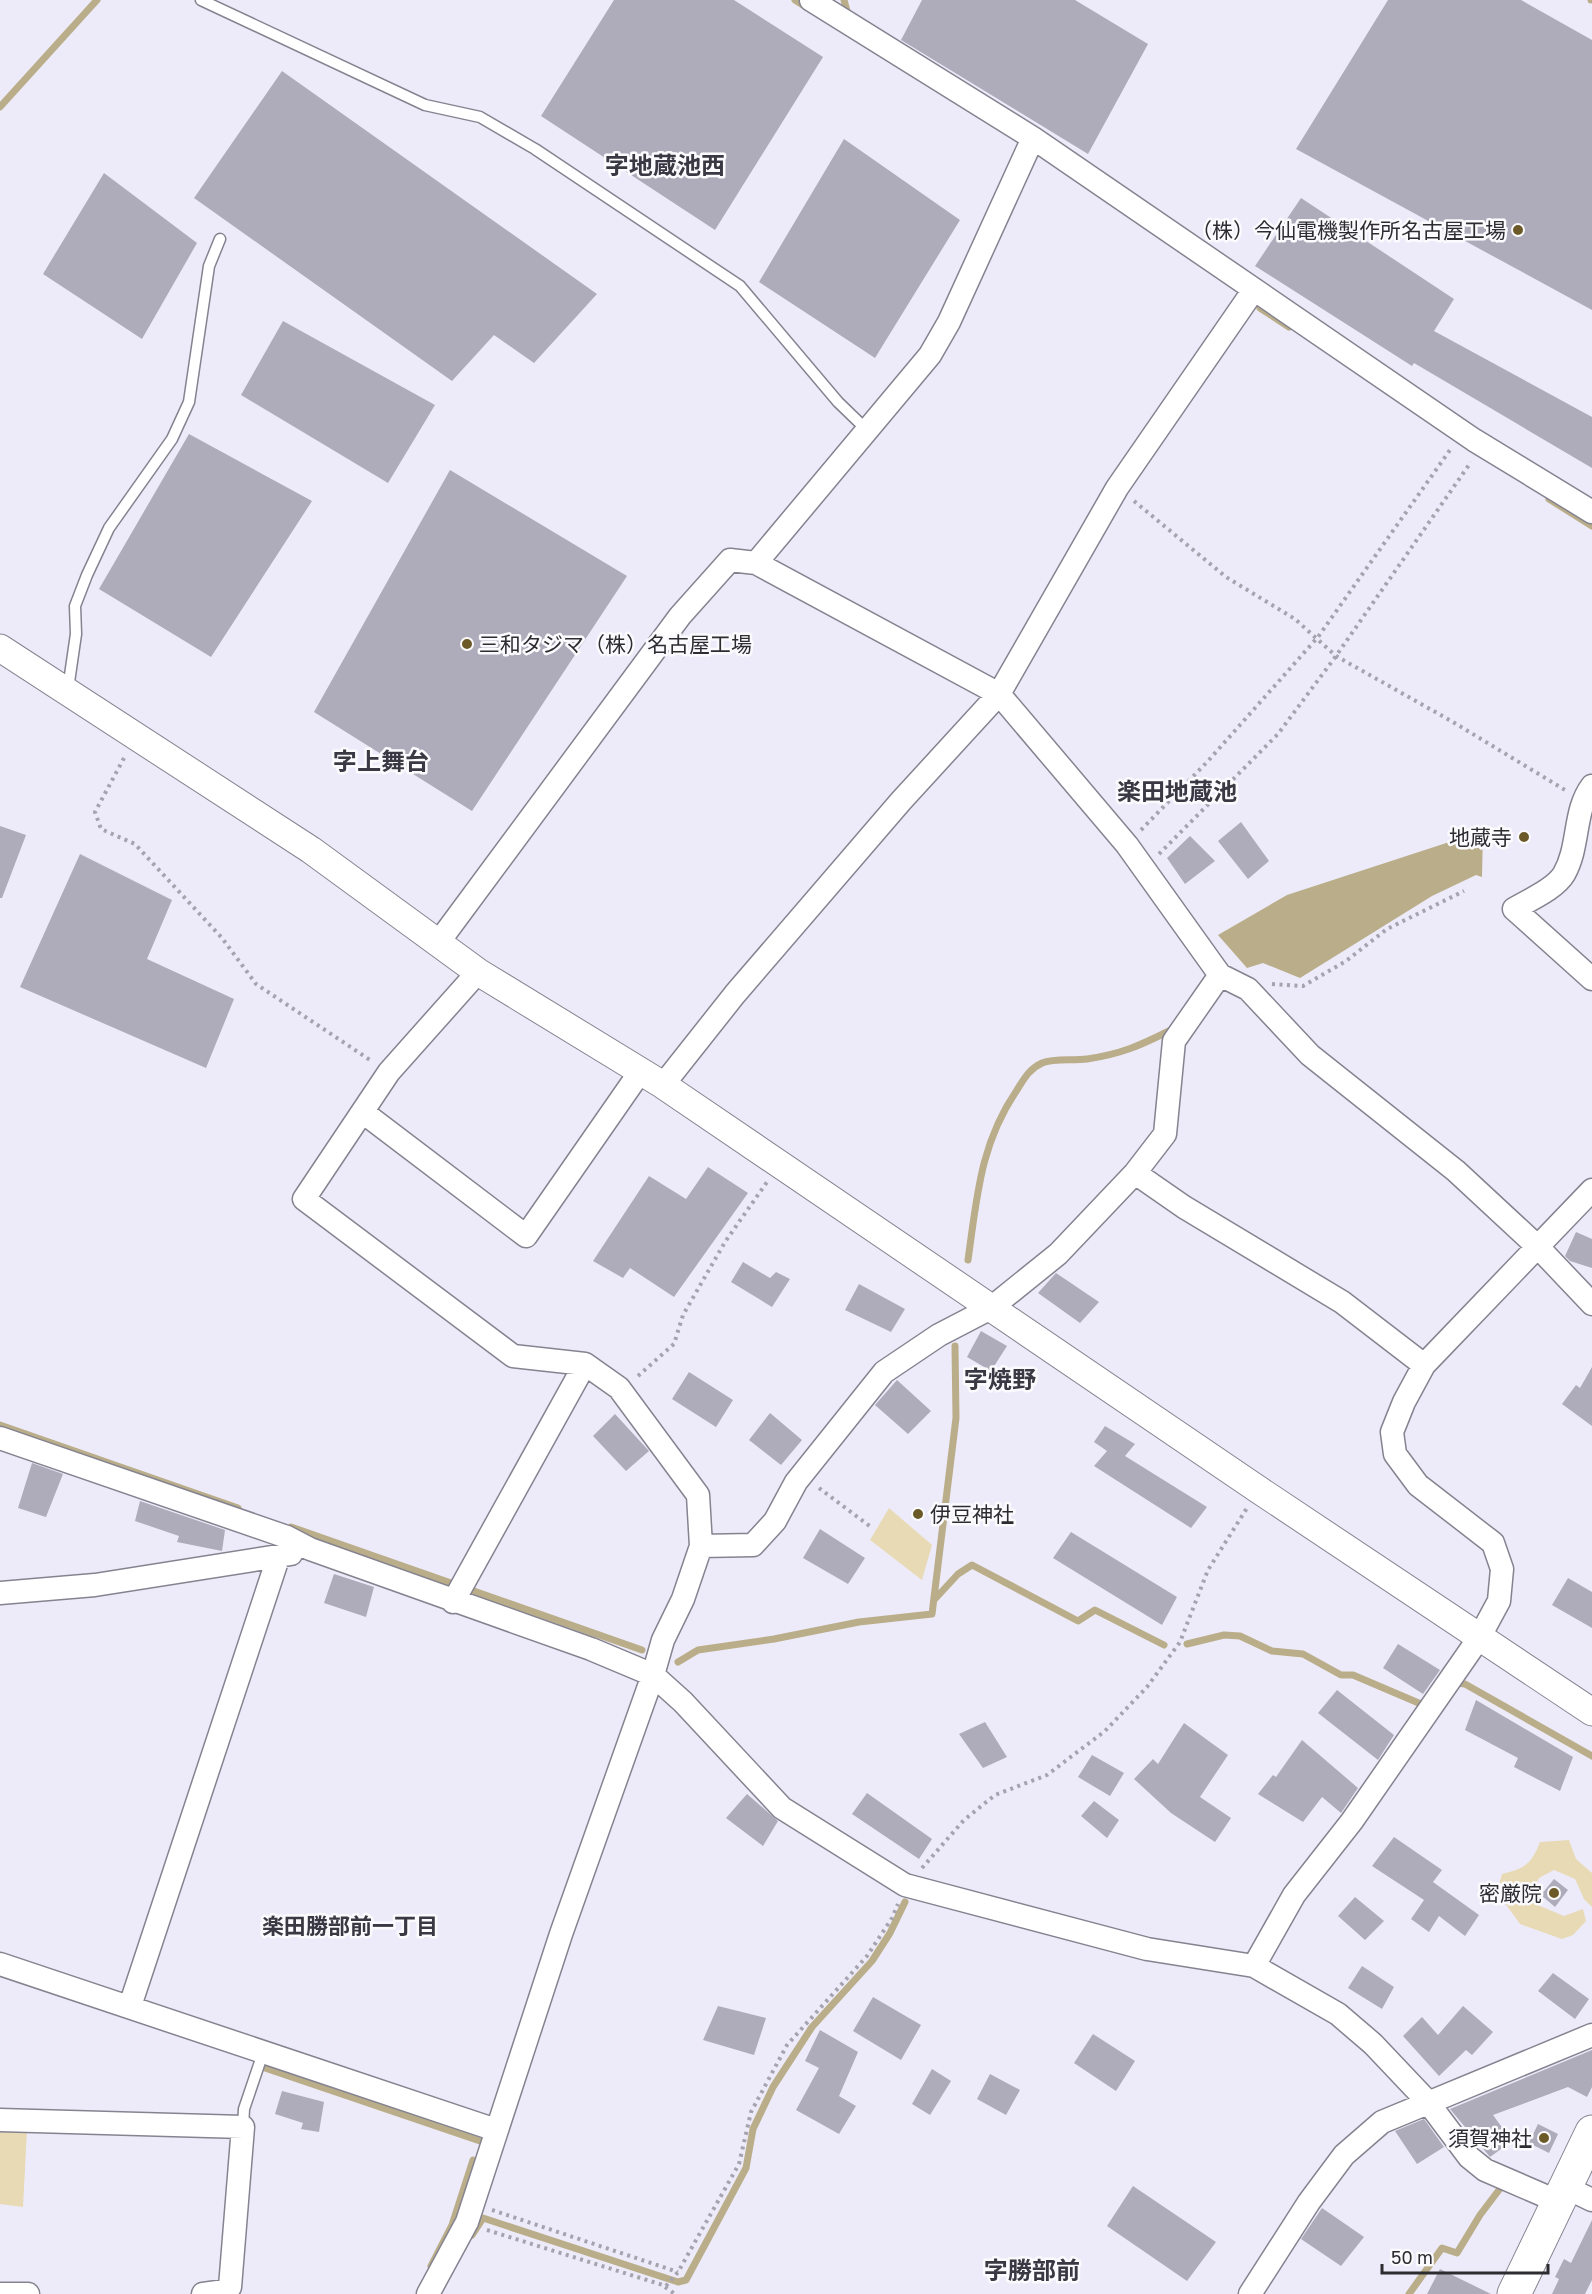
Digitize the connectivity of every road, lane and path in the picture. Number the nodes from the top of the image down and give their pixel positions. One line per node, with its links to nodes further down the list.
1 (201, 0): 6 (lane)
2 (811, 0): 3 (street)
3 (1033, 138): 5 (street); 6 (street)
4 (220, 238): 15 (lane)
5 (1253, 291): 9 (street); 10 (street)
6 (867, 431): 11 (street)
7 (1459, 450): 12 (path)
8 (1467, 451): 14 (path)
9 (1117, 488): 12 (path); 16 (street)
10 (1592, 513)
11 (756, 563): 16 (street); 22 (street)
12 (1318, 637): 14 (path); 19 (path)
13 (0, 648): 15 (street)
14 (1336, 656): 18 (path); 20 (path)
15 (68, 692): 17 (street)
16 (999, 694): 19 (street); 28 (street)
17 (137, 737): 22 (street); 27 (path)
18 (1587, 792): 25 (street)
19 (1127, 845): 20 (street)
20 (1144, 870): 24 (street)
21 (1464, 891): 26 (path)
22 (438, 943): 23 (street)
23 (478, 972): 27 (street); 28 (street)
24 (1220, 975): 26 (street); 31 (street)
25 (1592, 980)
26 (1248, 989): 33 (street)
27 (389, 1072): 29 (street)
28 (652, 1078): 29 (street); 30 (street)
29 (364, 1113): 36 (street)
30 (779, 1164): 35 (street); 38 (path)
31 (1135, 1173): 35 (street); 37 (street)
32 (1592, 1190): 33 (street)
33 (1538, 1247): 34 (street); 37 (street)
34 (1592, 1304)
35 (991, 1308): 40 (street); 41 (street)
36 (585, 1364): 38 (street); 47 (street)
37 (1424, 1365): 48 (street)
38 (619, 1388): 43 (street)
39 (0, 1438): 44 (street)
40 (801, 1475): 42 (path); 43 (street)
41 (1259, 1490): 48 (street); 51 (path)
42 (871, 1527)
43 (701, 1546): 49 (street)
44 (310, 1549): 45 (street); 47 (street)
45 (278, 1558): 46 (street); 54 (street)
46 (0, 1593)
47 (453, 1602): 49 (street)
48 (1479, 1638): 50 (street); 53 (street)
49 (653, 1675): 51 (street); 60 (street)
50 (1592, 1712)
51 (905, 1886): 53 (street); 65 (path)
52 (0, 1964): 54 (street)
53 (1254, 1966): 57 (street)
54 (130, 2006): 56 (street)
55 (1592, 2035): 57 (street)
56 (263, 2053): 59 (lane); 60 (street)
57 (1427, 2101): 62 (street); 72 (street)
58 (0, 2120): 59 (street)
59 (243, 2127): 69 (street)
60 (496, 2130): 63 (street)
61 (1592, 2132): 62 (main road)
62 (1572, 2197): 73 (main road)
63 (471, 2203): 65 (path); 70 (street)
64 (488, 2230): 66 (path)
65 (678, 2272): 66 (path)
66 (665, 2286): 71 (path)
67 (0, 2294): 68 (street)
68 (28, 2294)
69 (203, 2294)
70 (428, 2294)
71 (675, 2294)
72 (1250, 2294)
73 (1514, 2294)

